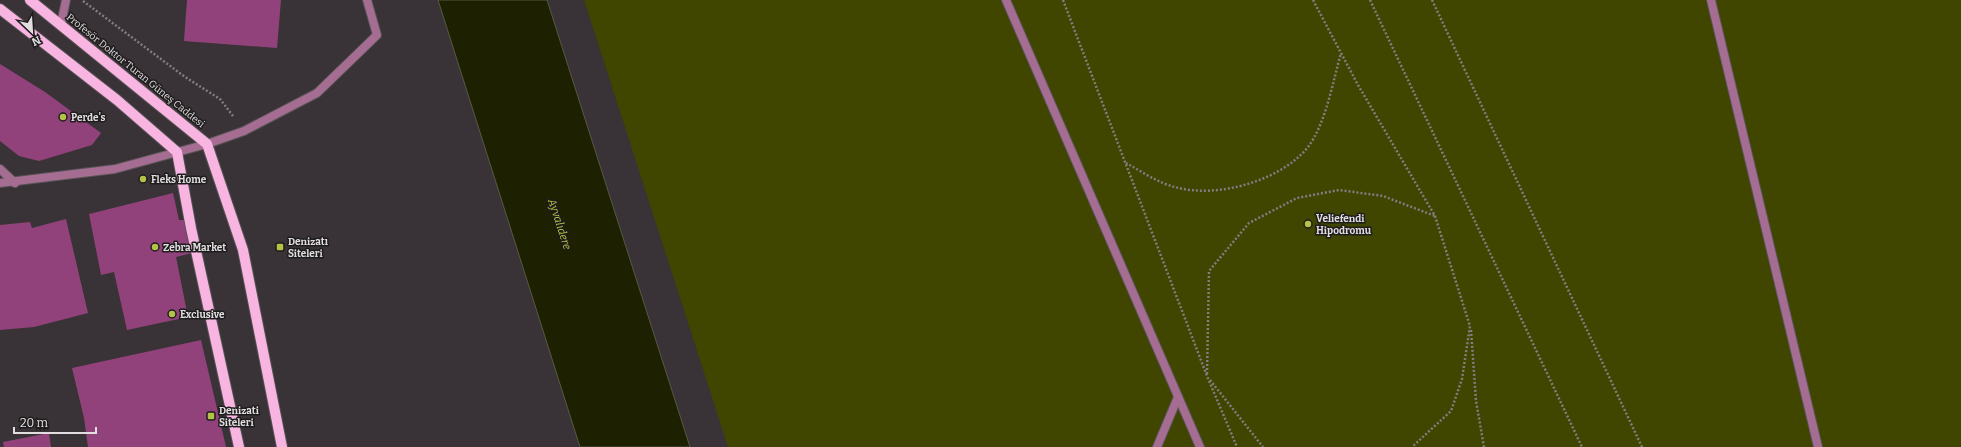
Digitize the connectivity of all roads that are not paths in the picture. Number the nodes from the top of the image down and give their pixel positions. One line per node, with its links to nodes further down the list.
1 (30, 0): 7 (main road, Profesör Doktor Turan Güneş Caddesi)
2 (66, 0): 7 (street)
3 (367, 0): 8 (street)
4 (1006, 0): 13 (street)
5 (1710, 0): 18 (street)
6 (0, 9): 9 (main road)
7 (61, 24): 8 (main road, Profesör Doktor Turan Güneş Caddesi)
8 (207, 144): 9 (street); 15 (main road)
9 (177, 152): 12 (street); 14 (main road)
10 (0, 169): 12 (street)
11 (0, 183): 12 (street)
12 (15, 183)
13 (1178, 397): 16 (street); 17 (street)
14 (239, 447)
15 (282, 447)
16 (1157, 447)
17 (1200, 447)
18 (1818, 447)

